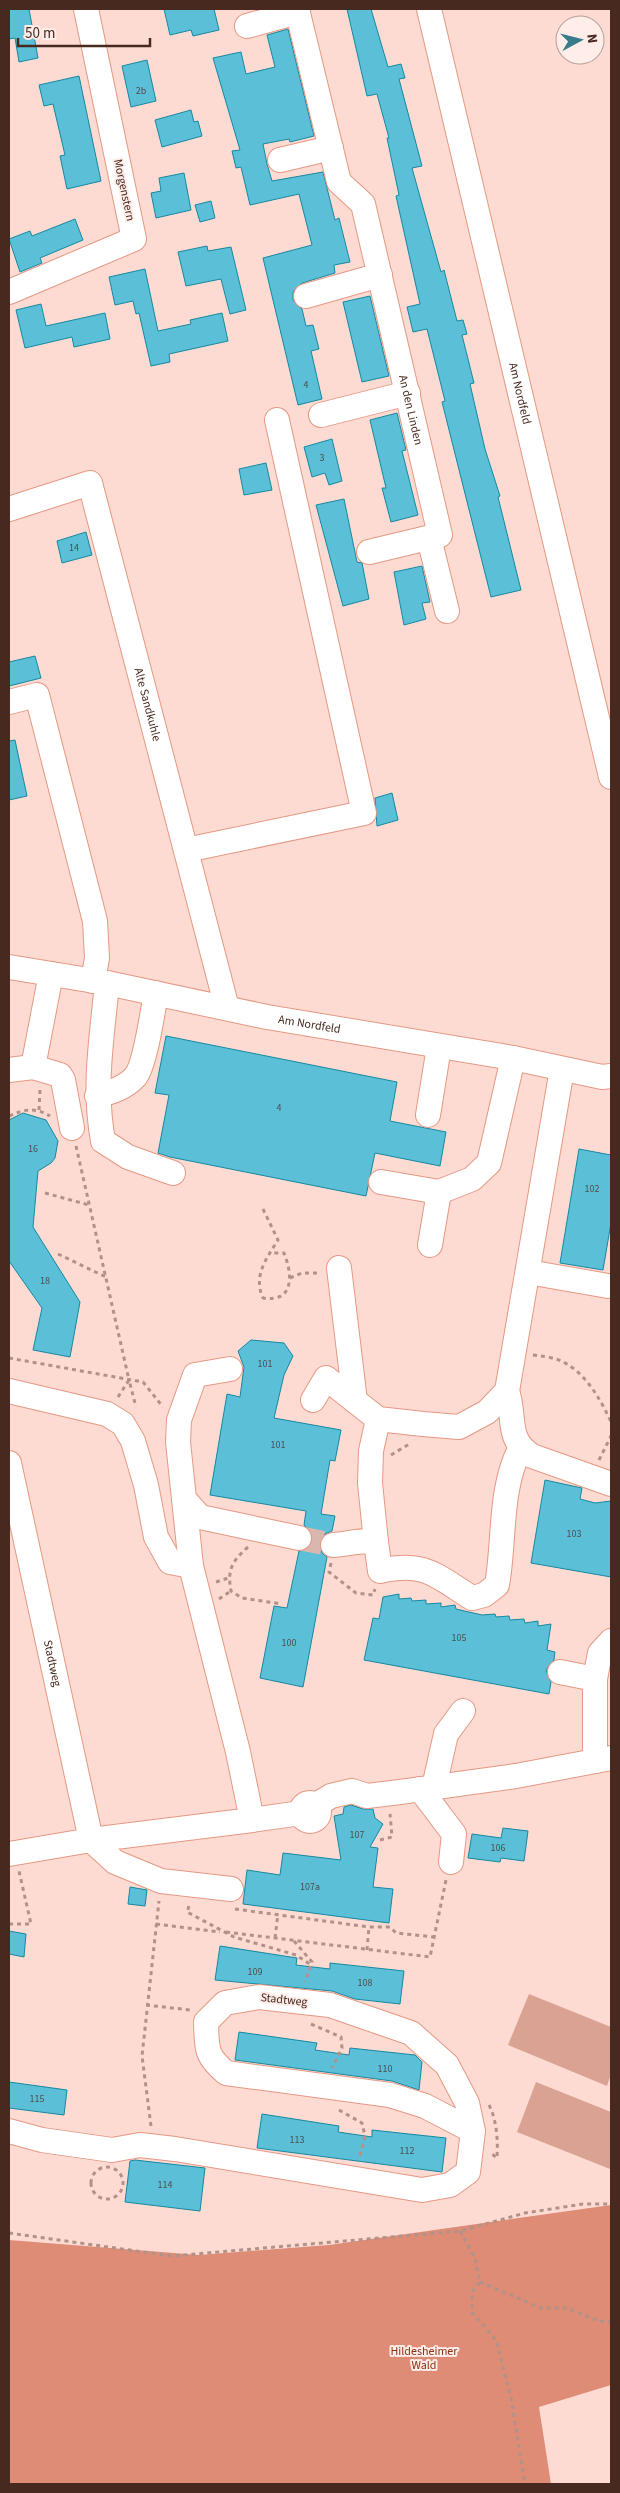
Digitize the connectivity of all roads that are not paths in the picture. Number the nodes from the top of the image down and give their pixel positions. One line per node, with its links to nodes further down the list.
1 (86, 9): 8 (street, Morgenstern)
2 (429, 9): 18 (street, Am Nordfeld)
3 (297, 10): 4 (street, An den Linden); 5 (street, An den Linden)
4 (247, 26)
5 (331, 148): 6 (street); 7 (street, An den Linden)
6 (280, 160)
7 (380, 275): 9 (street); 10 (street, An den Linden)
8 (9, 292)
9 (306, 296)
10 (408, 393): 11 (street); 14 (street, An den Linden)
11 (321, 415)
12 (277, 420): 19 (street)
13 (9, 509): 19 (street, Alte Sandkuhle)
14 (429, 538): 15 (street); 16 (street)
15 (368, 552)
16 (447, 611)
17 (9, 702): 22 (street)
18 (611, 778)
19 (186, 850): 24 (street, Alte Sandkuhle)
20 (9, 967): 21 (street, Am Nordfeld)
21 (51, 974): 22 (street, Am Nordfeld); 27 (street)
22 (100, 982): 23 (street, Am Nordfeld); 31 (street)
23 (156, 993): 24 (street, Am Nordfeld); 31 (street)
24 (227, 1008): 25 (street, Am Nordfeld)
25 (439, 1047): 26 (street, Am Nordfeld); 32 (street)
26 (513, 1058): 28 (street, Am Nordfeld); 36 (street)
27 (33, 1067): 29 (street); 33 (street)
28 (562, 1069): 30 (street, Am Nordfeld); 39 (street)
29 (9, 1070)
30 (611, 1076)
31 (97, 1096): 34 (street)
32 (428, 1115)
33 (72, 1128)
34 (173, 1173)
35 (381, 1182): 36 (street)
36 (439, 1192): 37 (street)
37 (430, 1245)
38 (339, 1268): 45 (street)
39 (528, 1272): 40 (street); 43 (street)
40 (608, 1286)
41 (230, 1369): 50 (street)
42 (9, 1391): 54 (street)
43 (507, 1391): 46 (street); 47 (street)
44 (313, 1400): 45 (street)
45 (355, 1401): 46 (street)
46 (378, 1419): 52 (street)
47 (520, 1449): 49 (street); 52 (street)
48 (9, 1463): 62 (street, Stadtweg)
49 (601, 1480)
50 (184, 1499): 51 (street); 54 (street)
51 (299, 1538)
52 (376, 1542): 53 (street)
53 (333, 1545)
54 (191, 1566): 61 (street)
55 (611, 1641): 57 (street)
56 (560, 1672): 57 (street)
57 (595, 1679): 59 (street)
58 (464, 1711): 60 (street)
59 (603, 1759): 60 (street)
60 (427, 1788): 61 (street); 64 (street)
61 (252, 1820): 62 (street)
62 (91, 1840): 63 (street); 65 (street)
63 (12, 1854)
64 (451, 1862)
65 (231, 1889)
66 (9, 2131): 67 (street, Stadtweg)
67 (474, 2132): 67 (street, Stadtweg)

